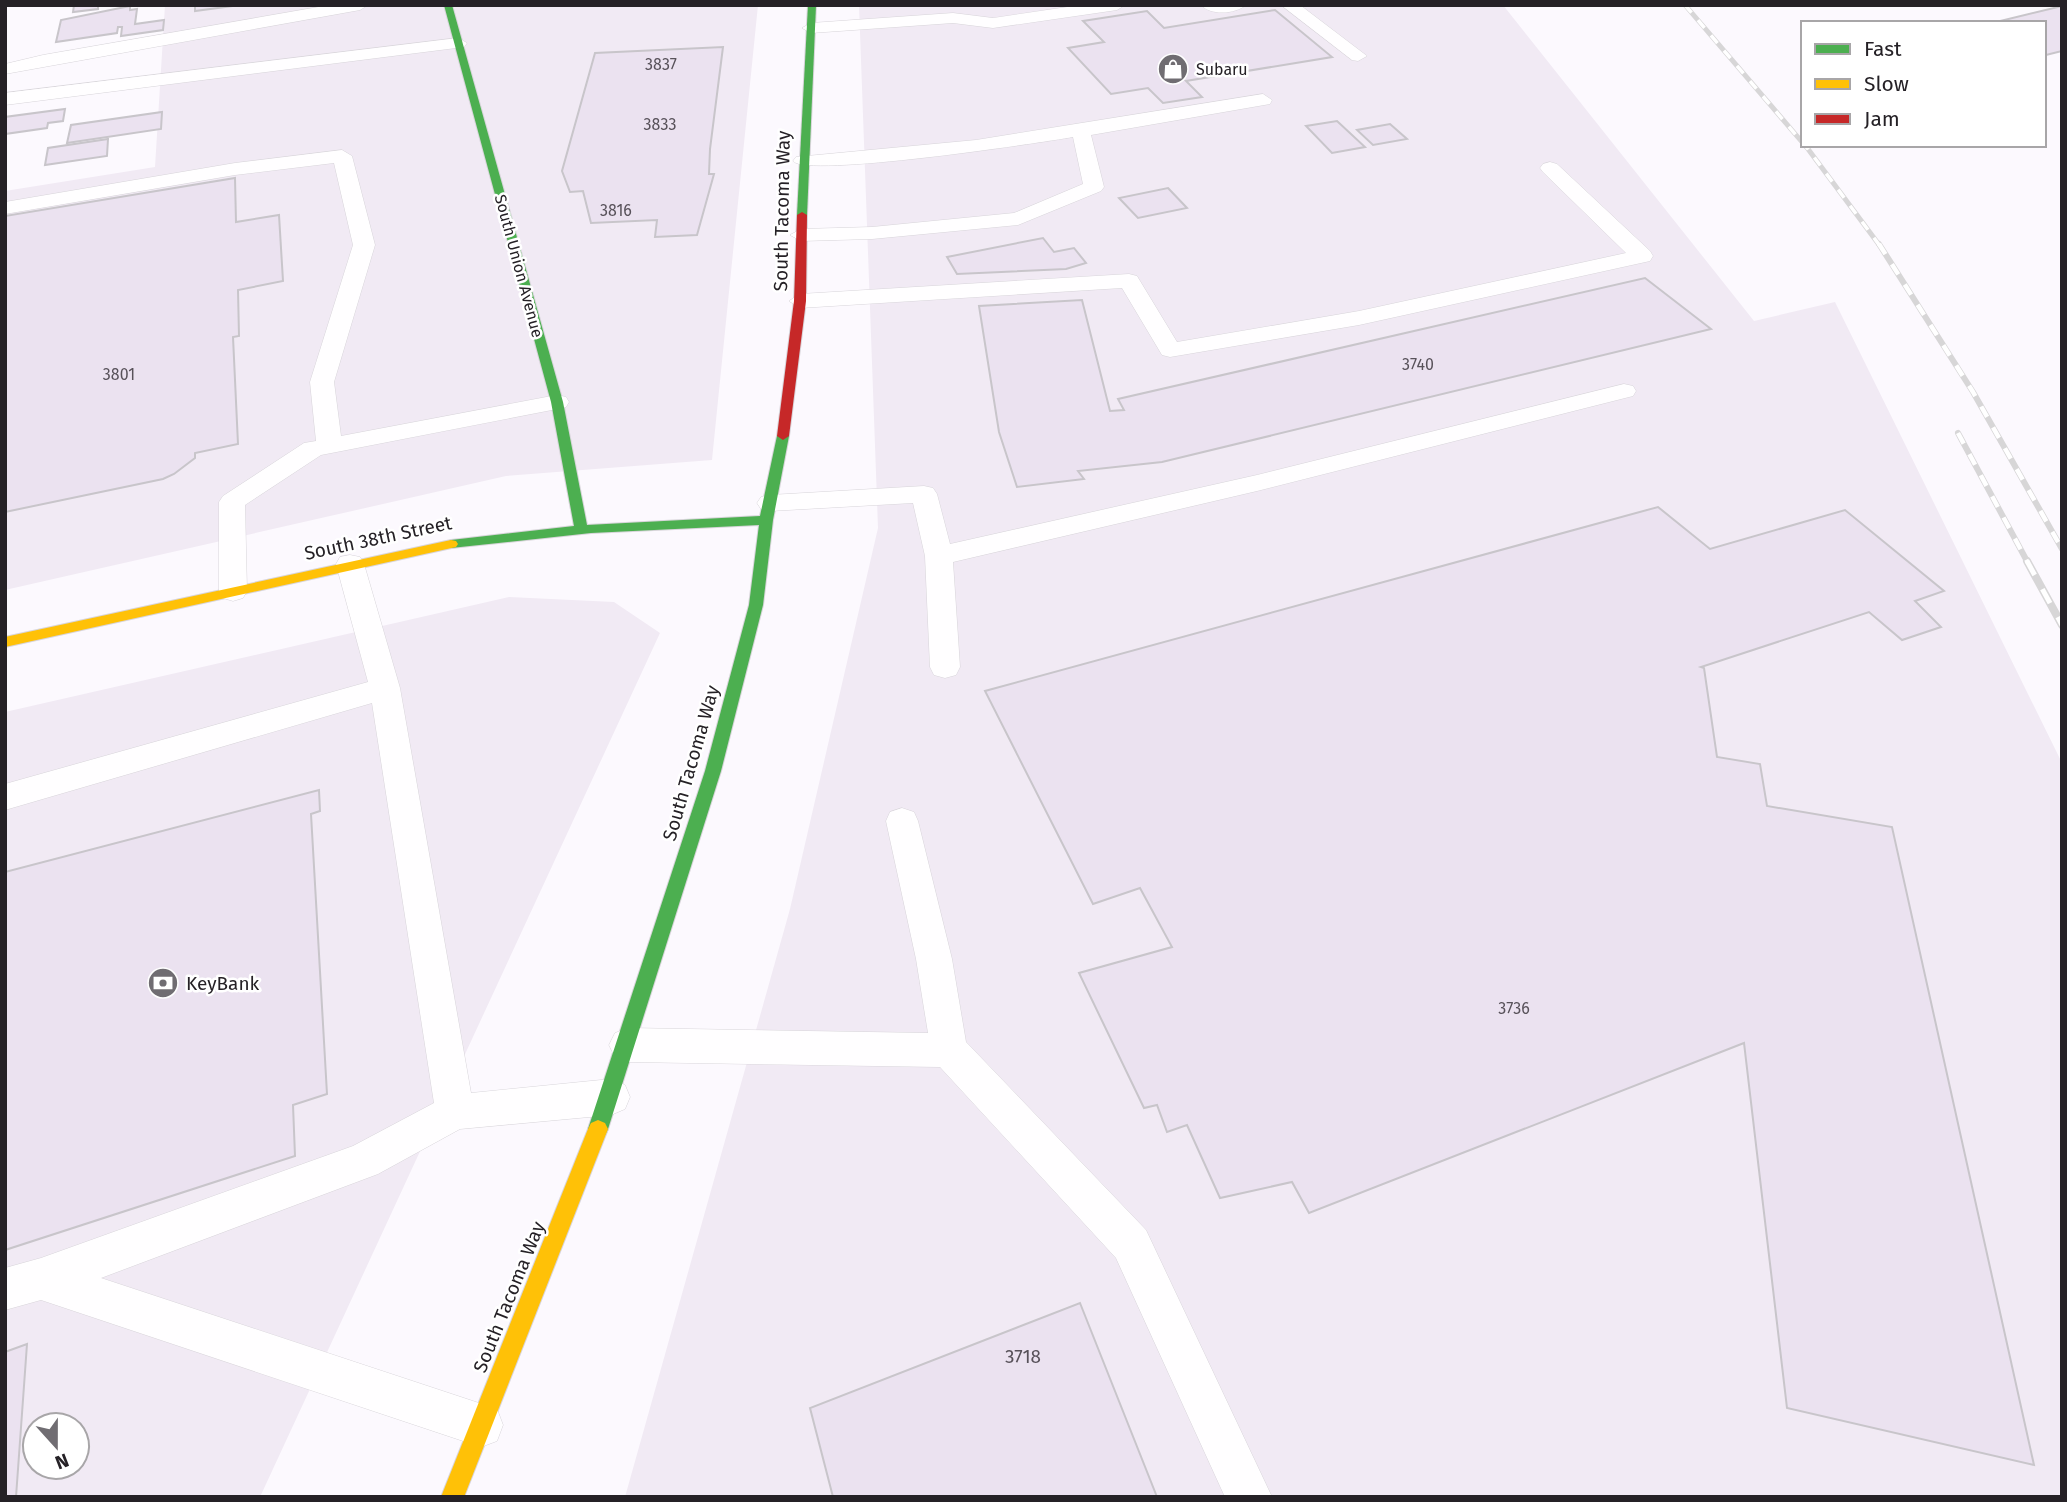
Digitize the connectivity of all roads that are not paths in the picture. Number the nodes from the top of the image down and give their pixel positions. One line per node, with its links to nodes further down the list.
1 (360, 5): 11 (lane)
2 (448, 5): 9 (main road, South Union Avenue)
3 (812, 5): 8 (main road, South Tacoma Way)
4 (1117, 5): 8 (lane)
5 (1209, 5): 6 (lane)
6 (1238, 5)
7 (1289, 5): 10 (lane)
8 (811, 28): 15 (main road, South Tacoma Way)
9 (458, 43): 12 (lane); 21 (main road, South Union Avenue)
10 (1358, 56)
11 (5, 69)
12 (5, 99)
13 (1263, 100): 14 (lane)
14 (1081, 131): 15 (lane); 18 (lane)
15 (803, 161): 18 (main road, South Tacoma Way)
16 (1550, 168): 19 (lane)
17 (5, 208): 22 (lane)
18 (801, 235): 19 (main road, South Tacoma Way)
19 (800, 301): 23 (main road, South Tacoma Way)
20 (1624, 391): 25 (lane)
21 (557, 402): 22 (lane); 24 (main road, South Union Avenue)
22 (329, 446): 27 (lane)
23 (768, 512): 24 (main road, South 38th Street); 25 (lane); 33 (main road, South Tacoma Way)
24 (582, 528): 26 (main road, South 38th Street)
25 (939, 556): 29 (lane)
26 (349, 564): 27 (main road, South 38th Street); 30 (lane)
27 (233, 591): 28 (main road, South 38th Street)
28 (5, 642)
29 (945, 667)
30 (384, 688): 31 (lane); 36 (lane)
31 (5, 797)
32 (902, 821): 34 (lane)
33 (628, 1045): 34 (lane); 35 (main road, South Tacoma Way)
34 (949, 1051): 40 (lane)
35 (611, 1097): 36 (lane); 38 (main road, South Tacoma Way)
36 (455, 1111): 37 (lane)
37 (23, 1284): 38 (lane)
38 (481, 1424): 39 (main road, South Tacoma Way)
39 (452, 1497)
40 (1248, 1497)

